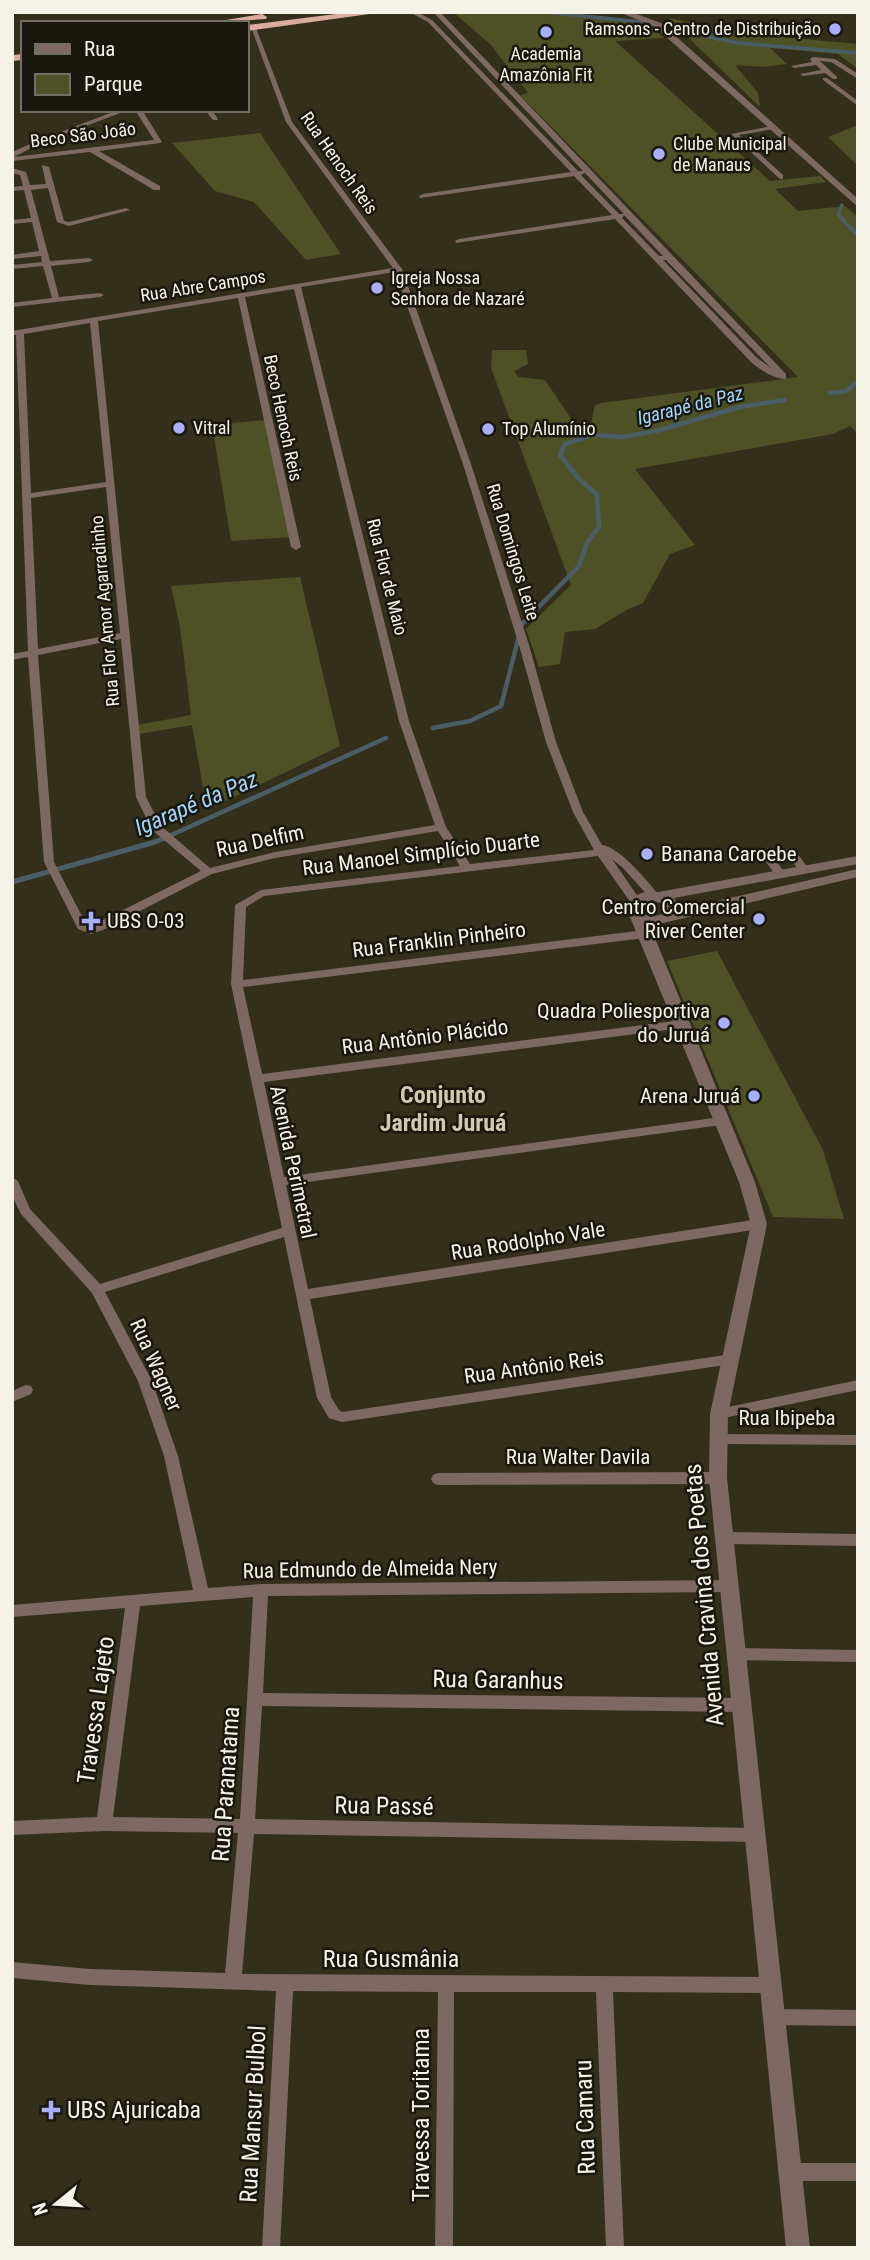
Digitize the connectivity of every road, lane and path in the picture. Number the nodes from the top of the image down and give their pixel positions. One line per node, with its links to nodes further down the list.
1 (301, 12): 6 (highway)
2 (379, 12): 7 (highway)
3 (412, 12): 9 (street)
4 (436, 12): 8 (street)
5 (623, 12): 25 (street)
6 (230, 21)
7 (250, 28): 53 (street, Rua Henoch Reis)
8 (461, 39): 9 (street); 14 (street)
9 (449, 41): 15 (street)
10 (816, 63): 11 (street); 13 (street); 17 (street)
11 (794, 66)
12 (803, 74): 13 (street)
13 (825, 75): 16 (street); 18 (street)
14 (496, 76): 15 (street); 22 (street)
15 (484, 77): 23 (street)
16 (835, 78)
17 (858, 78)
18 (858, 104)
19 (120, 112): 28 (street)
20 (139, 112): 26 (street)
21 (210, 112): 24 (street)
22 (534, 116): 23 (street); 31 (street)
23 (522, 117): 32 (street)
24 (215, 119)
25 (772, 128): 33 (street); 39 (street)
26 (158, 142): 27 (street, Beco São João)
27 (90, 149): 28 (street, Beco São João); 36 (street)
28 (12, 157)
29 (45, 167): 34 (street)
30 (12, 170): 35 (street)
31 (588, 172): 32 (street); 41 (street)
32 (576, 174): 38 (street); 42 (street)
33 (780, 177)
34 (50, 186): 35 (street); 40 (street)
35 (26, 188): 37 (street); 43 (street)
36 (157, 188)
37 (12, 189)
38 (423, 196)
39 (855, 202)
40 (126, 210)
41 (629, 215): 42 (street); 48 (street)
42 (618, 217): 45 (street); 49 (street)
43 (35, 220): 44 (street); 46 (street)
44 (12, 222)
45 (459, 241)
46 (44, 253): 47 (street); 51 (street)
47 (12, 257)
48 (668, 257): 49 (street); 49 (street)
49 (657, 259)
50 (89, 260): 51 (street)
51 (46, 264): 52 (street); 57 (street)
52 (12, 267)
53 (398, 270): 54 (street, Rua Abre Campos); 68 (street, Rua Domingos Leite)
54 (298, 286): 56 (street, Rua Abre Campos); 67 (street, Rua Flor de Maio)
55 (100, 295): 57 (street)
56 (241, 296): 59 (street, Rua Abre Campos); 63 (street, Beco Henoch Reis)
57 (56, 300): 58 (street)
58 (12, 305)
59 (94, 320): 60 (street, Rua Abre Campos); 61 (street, Rua Flor Amor Agarradinho)
60 (16, 333): 62 (street)
61 (111, 484): 62 (street); 64 (street, Rua Flor Amor Agarradinho)
62 (28, 496): 65 (street)
63 (296, 547)
64 (124, 635): 65 (street); 74 (street, Rua Flor Amor Agarradinho)
65 (33, 653): 66 (street); 82 (street)
66 (12, 657)
67 (441, 827): 72 (street, Rua Flor de Maio); 74 (street, Rua Delfim)
68 (602, 849): 72 (street, Rua Manoel Simplício Duarte); 77 (street, Rua Domingos Leite); 78 (street, Rua Domingos Leite)
69 (790, 851): 73 (street)
70 (767, 856): 76 (street)
71 (858, 860): 73 (street)
72 (467, 867): 79 (street, Rua Manoel Simplício Duarte)
73 (804, 870): 76 (street)
74 (208, 872): 82 (street, Rua Delfim)
75 (858, 873): 80 (street)
76 (781, 875): 77 (street)
77 (656, 896): 78 (street); 80 (street)
78 (635, 901): 81 (street, Avenida Cravina dos Poetas)
79 (241, 905): 85 (street, Avenida Perimetral)
80 (671, 917): 81 (street); 84 (street)
81 (639, 918): 83 (street, Avenida Cravina dos Poetas)
82 (99, 927)
83 (645, 934): 84 (street, Avenida Cravina dos Poetas); 85 (street, Rua Franklin Pinheiro)
84 (656, 959): 86 (street, Avenida Cravina dos Poetas)
85 (237, 984): 87 (street, Avenida Perimetral)
86 (681, 1024): 87 (street, Rua Antônio Plácido); 88 (street, Avenida Cravina dos Poetas)
87 (256, 1079): 90 (street, Avenida Perimetral)
88 (721, 1121): 90 (street); 91 (street, Avenida Cravina dos Poetas)
89 (12, 1181): 93 (street, Rua Wagner)
90 (278, 1181): 92 (street, Avenida Perimetral)
91 (759, 1224): 94 (street, Rua Rodolpho Vale); 95 (street, Avenida Cravina dos Poetas)
92 (287, 1230): 93 (street); 94 (street, Avenida Perimetral)
93 (97, 1290): 109 (street, Rua Wagner)
94 (302, 1295): 100 (street, Avenida Perimetral)
95 (732, 1359): 99 (street, Avenida Cravina dos Poetas); 100 (street, Rua Antônio Reis)
96 (858, 1385): 99 (street)
97 (26, 1390): 98 (street)
98 (12, 1397)
99 (719, 1414): 101 (street, Avenida Cravina dos Poetas)
100 (342, 1417)
101 (717, 1439): 102 (street, Rua Ibipeba); 103 (street, Avenida Cravina dos Poetas)
102 (858, 1440)
103 (718, 1478): 104 (street, Rua Walter Davila); 105 (street, Avenida Cravina dos Poetas)
104 (438, 1479)
105 (724, 1538): 106 (street); 107 (street, Avenida Cravina dos Poetas)
106 (858, 1540)
107 (729, 1586): 108 (street, Rua Edmundo de Almeida Nery); 112 (street, Avenida Cravina dos Poetas)
108 (261, 1590): 109 (street, Rua Edmundo de Almeida Nery); 114 (street, Rua Paranatama)
109 (202, 1595): 110 (street, Rua Edmundo de Almeida Nery)
110 (133, 1601): 111 (street, Rua Edmundo de Almeida Nery); 116 (street, Travessa Lajeto)
111 (12, 1611)
112 (736, 1654): 113 (street); 115 (street, Avenida Cravina dos Poetas)
113 (858, 1656)
114 (254, 1699): 115 (street, Rua Garanhus); 117 (street, Rua Paranatama)
115 (741, 1705): 119 (street, Avenida Cravina dos Poetas)
116 (104, 1824): 117 (street, Rua Passé); 118 (street, Rua Passé)
117 (247, 1827): 119 (street, Rua Passé); 121 (street, Rua Paranatama)
118 (12, 1828)
119 (755, 1835): 125 (street, Avenida Cravina dos Poetas)
120 (12, 1970): 121 (street, Rua Gusmânia)
121 (233, 1982): 122 (street, Rua Gusmânia)
122 (285, 1983): 123 (street, Rua Gusmânia); 130 (street, Rua Mansur Bulbol)
123 (446, 1983): 124 (street, Rua Gusmânia); 131 (street, Travessa Toritama)
124 (604, 1984): 125 (street, Rua Gusmânia); 132 (street, Rua Camaru)
125 (770, 1985): 126 (street, Avenida Cravina dos Poetas)
126 (773, 2017): 127 (street); 128 (street, Avenida Cravina dos Poetas)
127 (858, 2018)
128 (790, 2172): 129 (street); 133 (street, Avenida Cravina dos Poetas)
129 (858, 2172)
130 (271, 2248)
131 (444, 2248)
132 (615, 2248)
133 (798, 2248)

